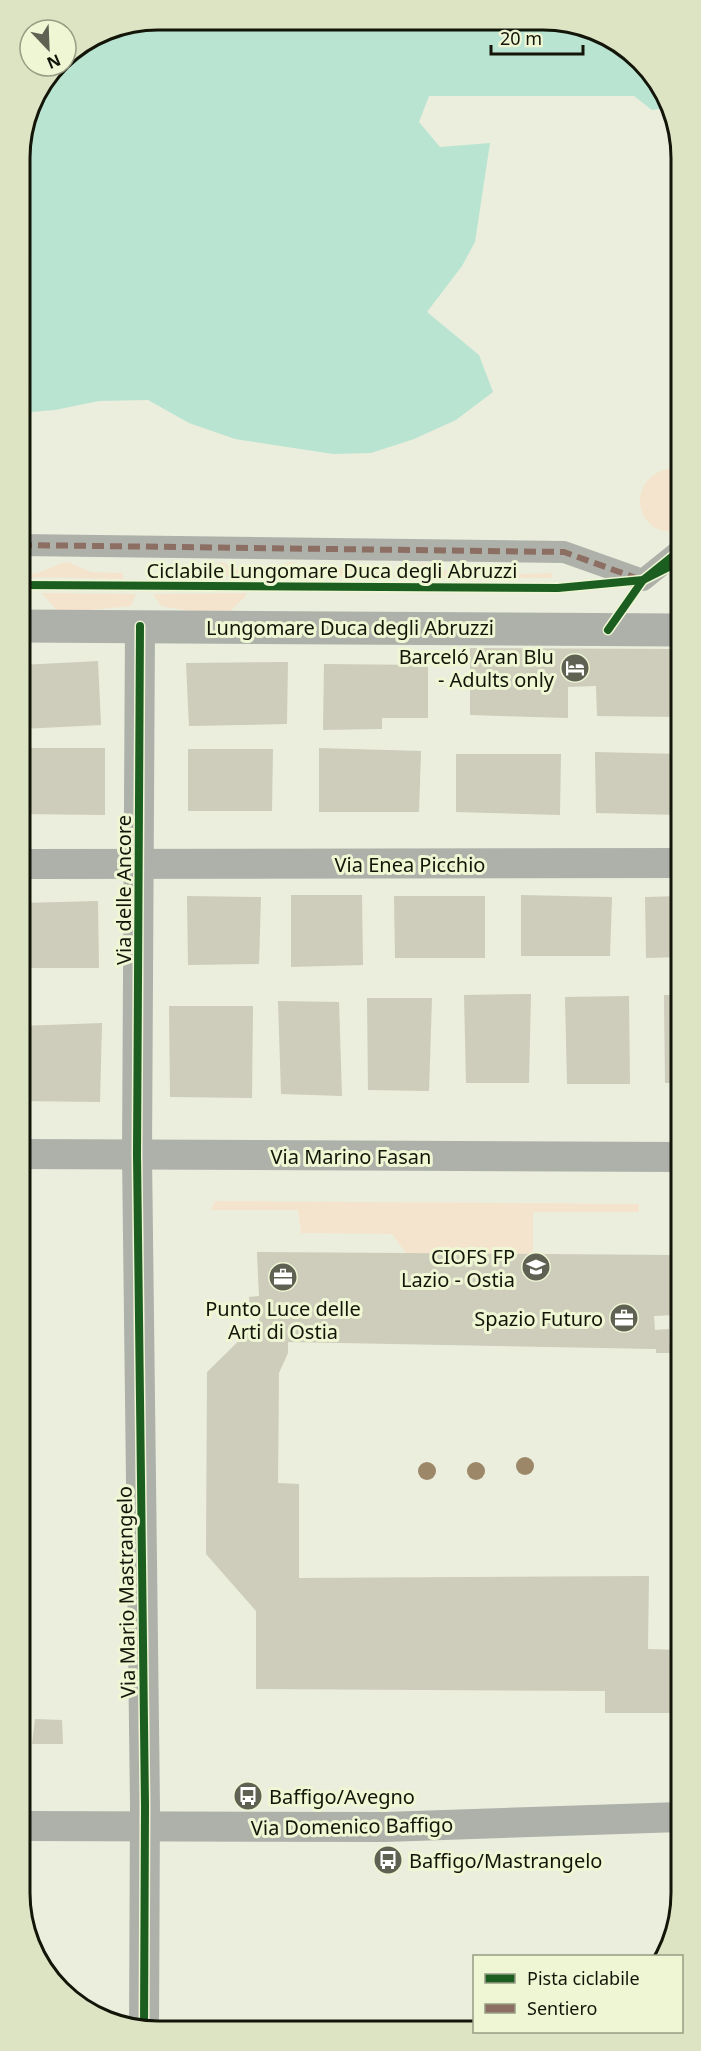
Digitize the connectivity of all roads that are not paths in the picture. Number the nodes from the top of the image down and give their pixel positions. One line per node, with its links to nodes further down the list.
1 (30, 545): 2 (street)
2 (671, 557)
3 (30, 626): 4 (street, Lungomare Duca degli Abruzzi)
4 (140, 626): 5 (street, Lungomare Duca degli Abruzzi); 8 (street, Via delle Ancore)
5 (671, 630)
6 (671, 863): 8 (street, Via Enea Picchio)
7 (30, 864): 8 (street, Via Enea Picchio)
8 (140, 865): 10 (street, Via delle Ancore)
9 (30, 1154): 10 (street, Via Marino Fasan)
10 (137, 1155): 11 (street, Via Marino Fasan); 14 (street, Via Mario Mastrangelo)
11 (671, 1157)
12 (671, 1817): 14 (street, Via Domenico Baffigo)
13 (30, 1826): 14 (street, Via Domenico Baffigo)
14 (145, 1828): 15 (street, Via Mario Mastrangelo)
15 (144, 2020)

